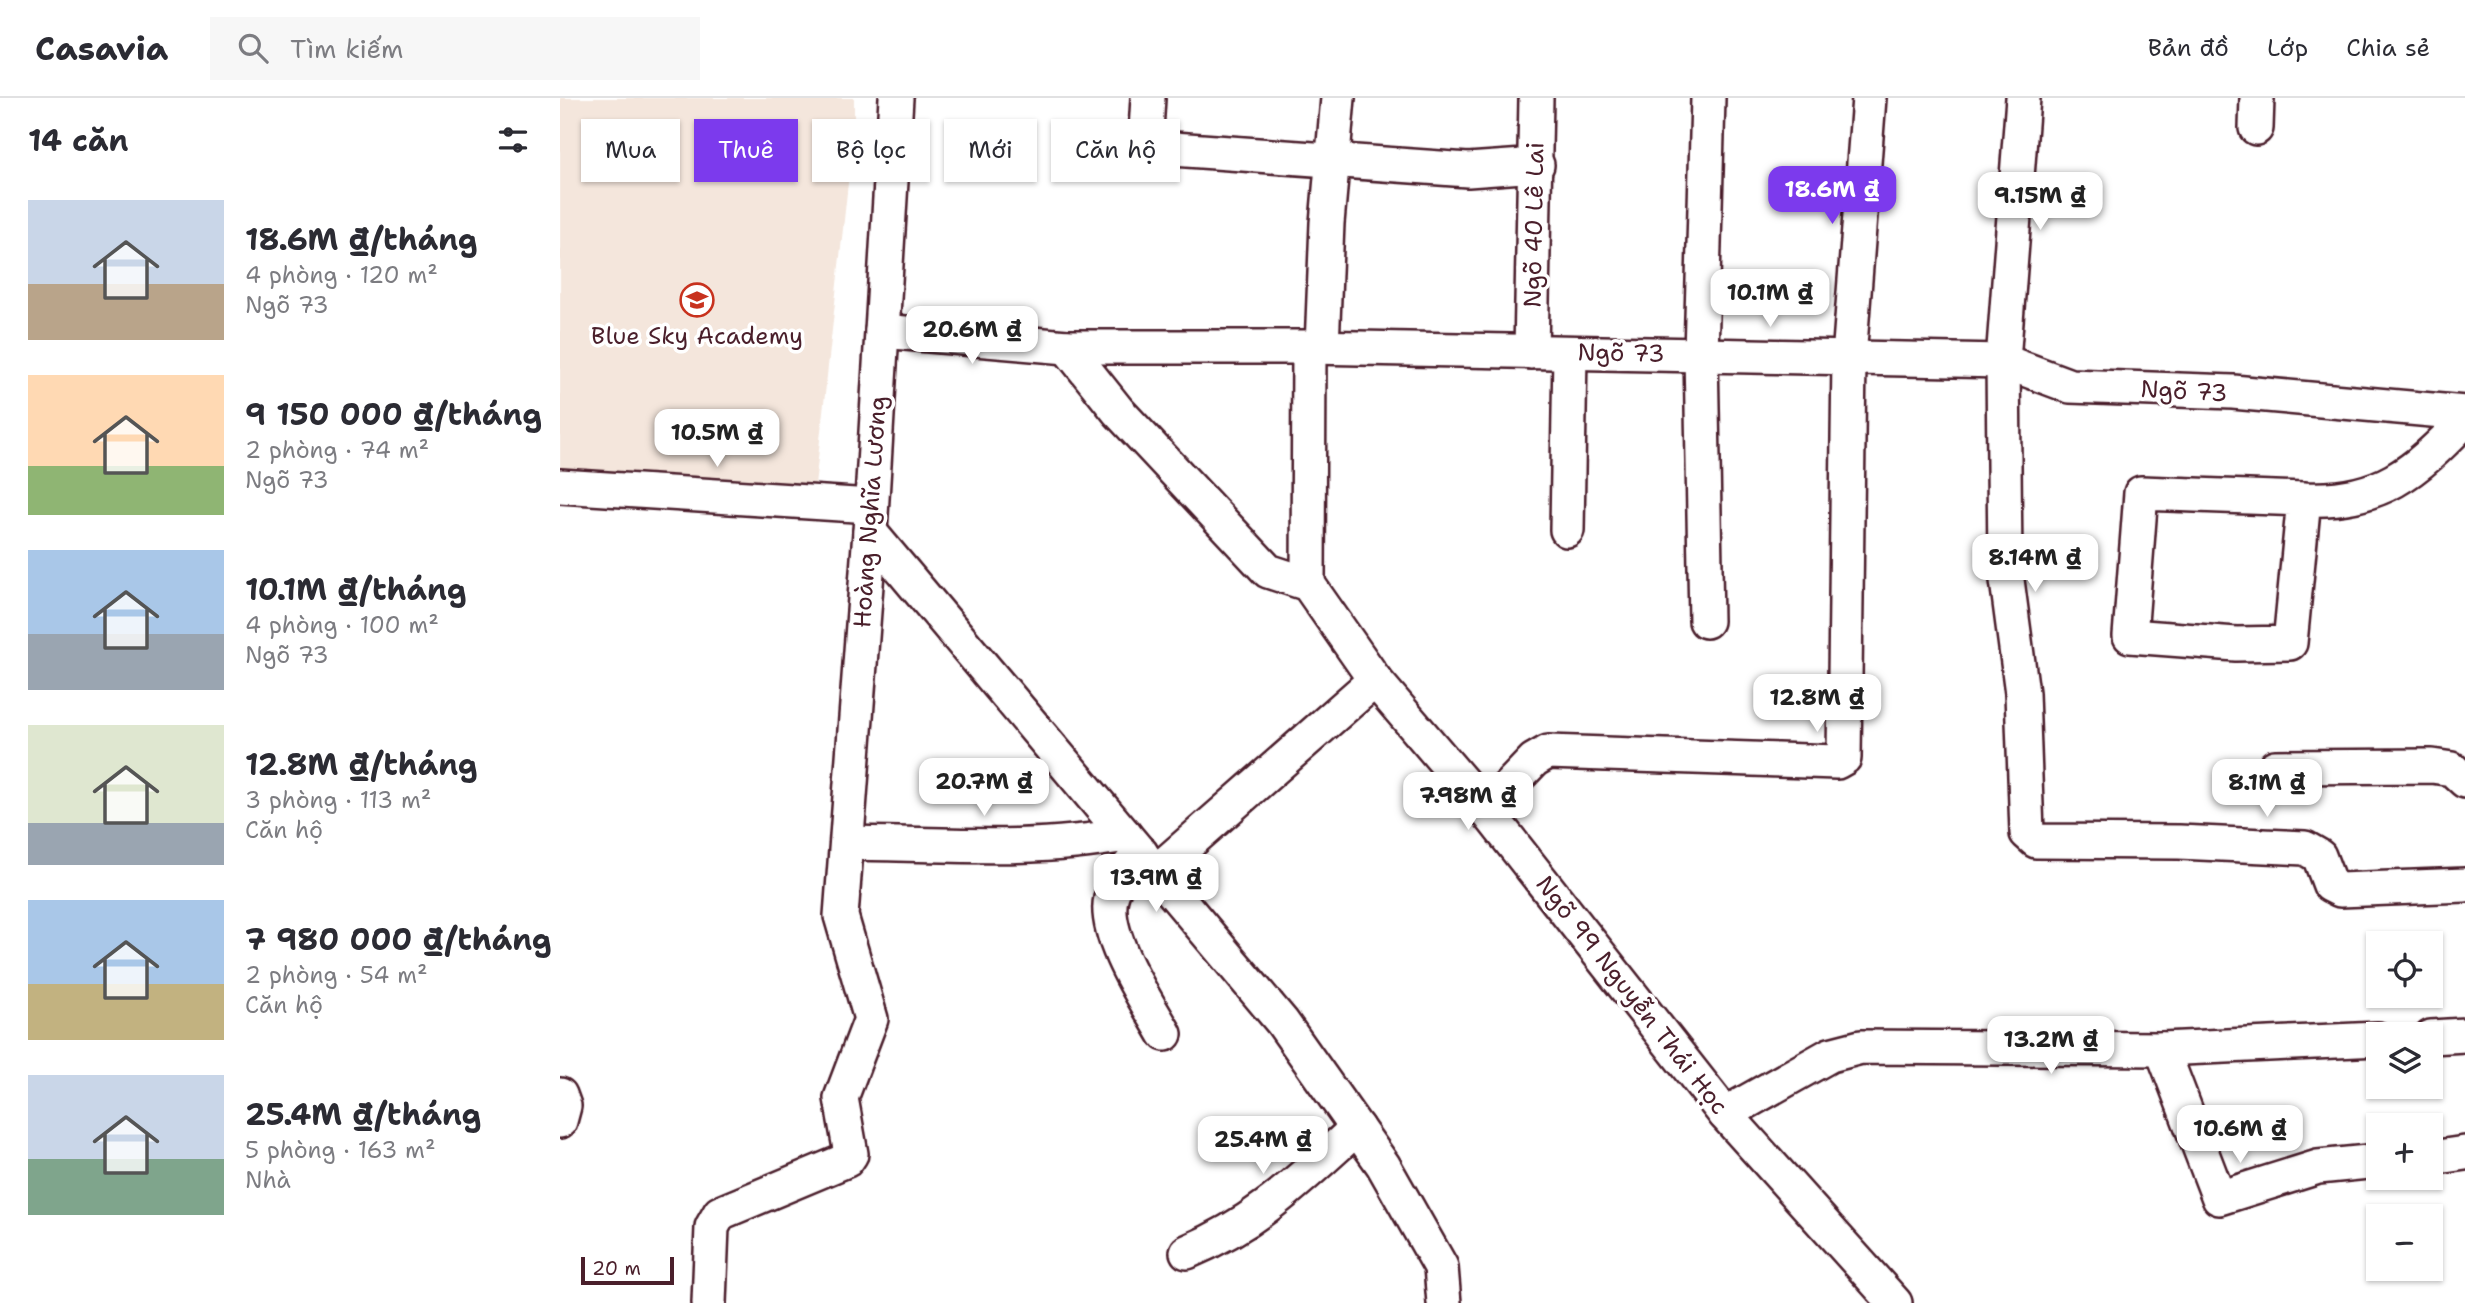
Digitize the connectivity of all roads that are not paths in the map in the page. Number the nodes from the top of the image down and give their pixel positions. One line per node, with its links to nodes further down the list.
1 (896, 98): 10 (street, Hoàng Nghĩa Lương)
2 (1148, 98): 8 (street)
3 (1338, 98): 8 (street)
4 (1536, 98): 9 (street, Ngõ 40 Lê Lai)
5 (1708, 98): 15 (street)
6 (1869, 98): 16 (street)
7 (2023, 98): 17 (street)
8 (1333, 160): 9 (street); 12 (street)
9 (1537, 165): 13 (street, Ngõ 40 Lê Lai)
10 (882, 331): 11 (street, Ngõ 73); 22 (street, Hoàng Nghĩa Lương)
11 (1067, 347): 12 (street, Ngõ 73); 24 (street)
12 (1315, 347): 13 (street, Ngõ 73); 24 (street)
13 (1531, 352): 14 (street, Ngõ 73)
14 (1570, 353): 15 (street, Ngõ 73); 23 (street)
15 (1701, 354): 16 (street, Ngõ 73); 25 (street)
16 (1849, 358): 17 (street, Ngõ 73); 29 (street)
17 (2003, 361): 18 (street, Ngõ 73); 32 (street)
18 (2465, 414)
19 (2465, 420): 21 (street)
20 (560, 486): 22 (street)
21 (2304, 499): 21 (street)
22 (871, 519): 30 (street, Hoàng Nghĩa Lương); 31 (street)
23 (1567, 530)
24 (1308, 584): 26 (street, Ngõ 99 Nguyễn Thái Học)
25 (1706, 621)
26 (1375, 680): 29 (street, Ngõ 99 Nguyễn Thái Học); 31 (street)
27 (2275, 767): 28 (street)
28 (2461, 768)
29 (1486, 810): 39 (street, Ngõ 99 Nguyễn Thái Học)
30 (847, 843): 31 (street); 46 (street, Hoàng Nghĩa Lương)
31 (1141, 854): 33 (street); 41 (street)
32 (2465, 886)
33 (1165, 1034)
34 (2465, 1035): 35 (street)
35 (2443, 1036)
36 (2366, 1040): 37 (street)
37 (2162, 1049): 39 (street); 44 (street)
38 (560, 1095): 40 (street)
39 (1725, 1114): 48 (street, Ngõ 99 Nguyễn Thái Học)
40 (560, 1121)
41 (1357, 1128): 45 (street); 47 (street)
42 (2465, 1153): 43 (street)
43 (2443, 1156)
44 (2366, 1162)
45 (1187, 1252)
46 (709, 1303)
47 (1444, 1303)
48 (1895, 1303)

